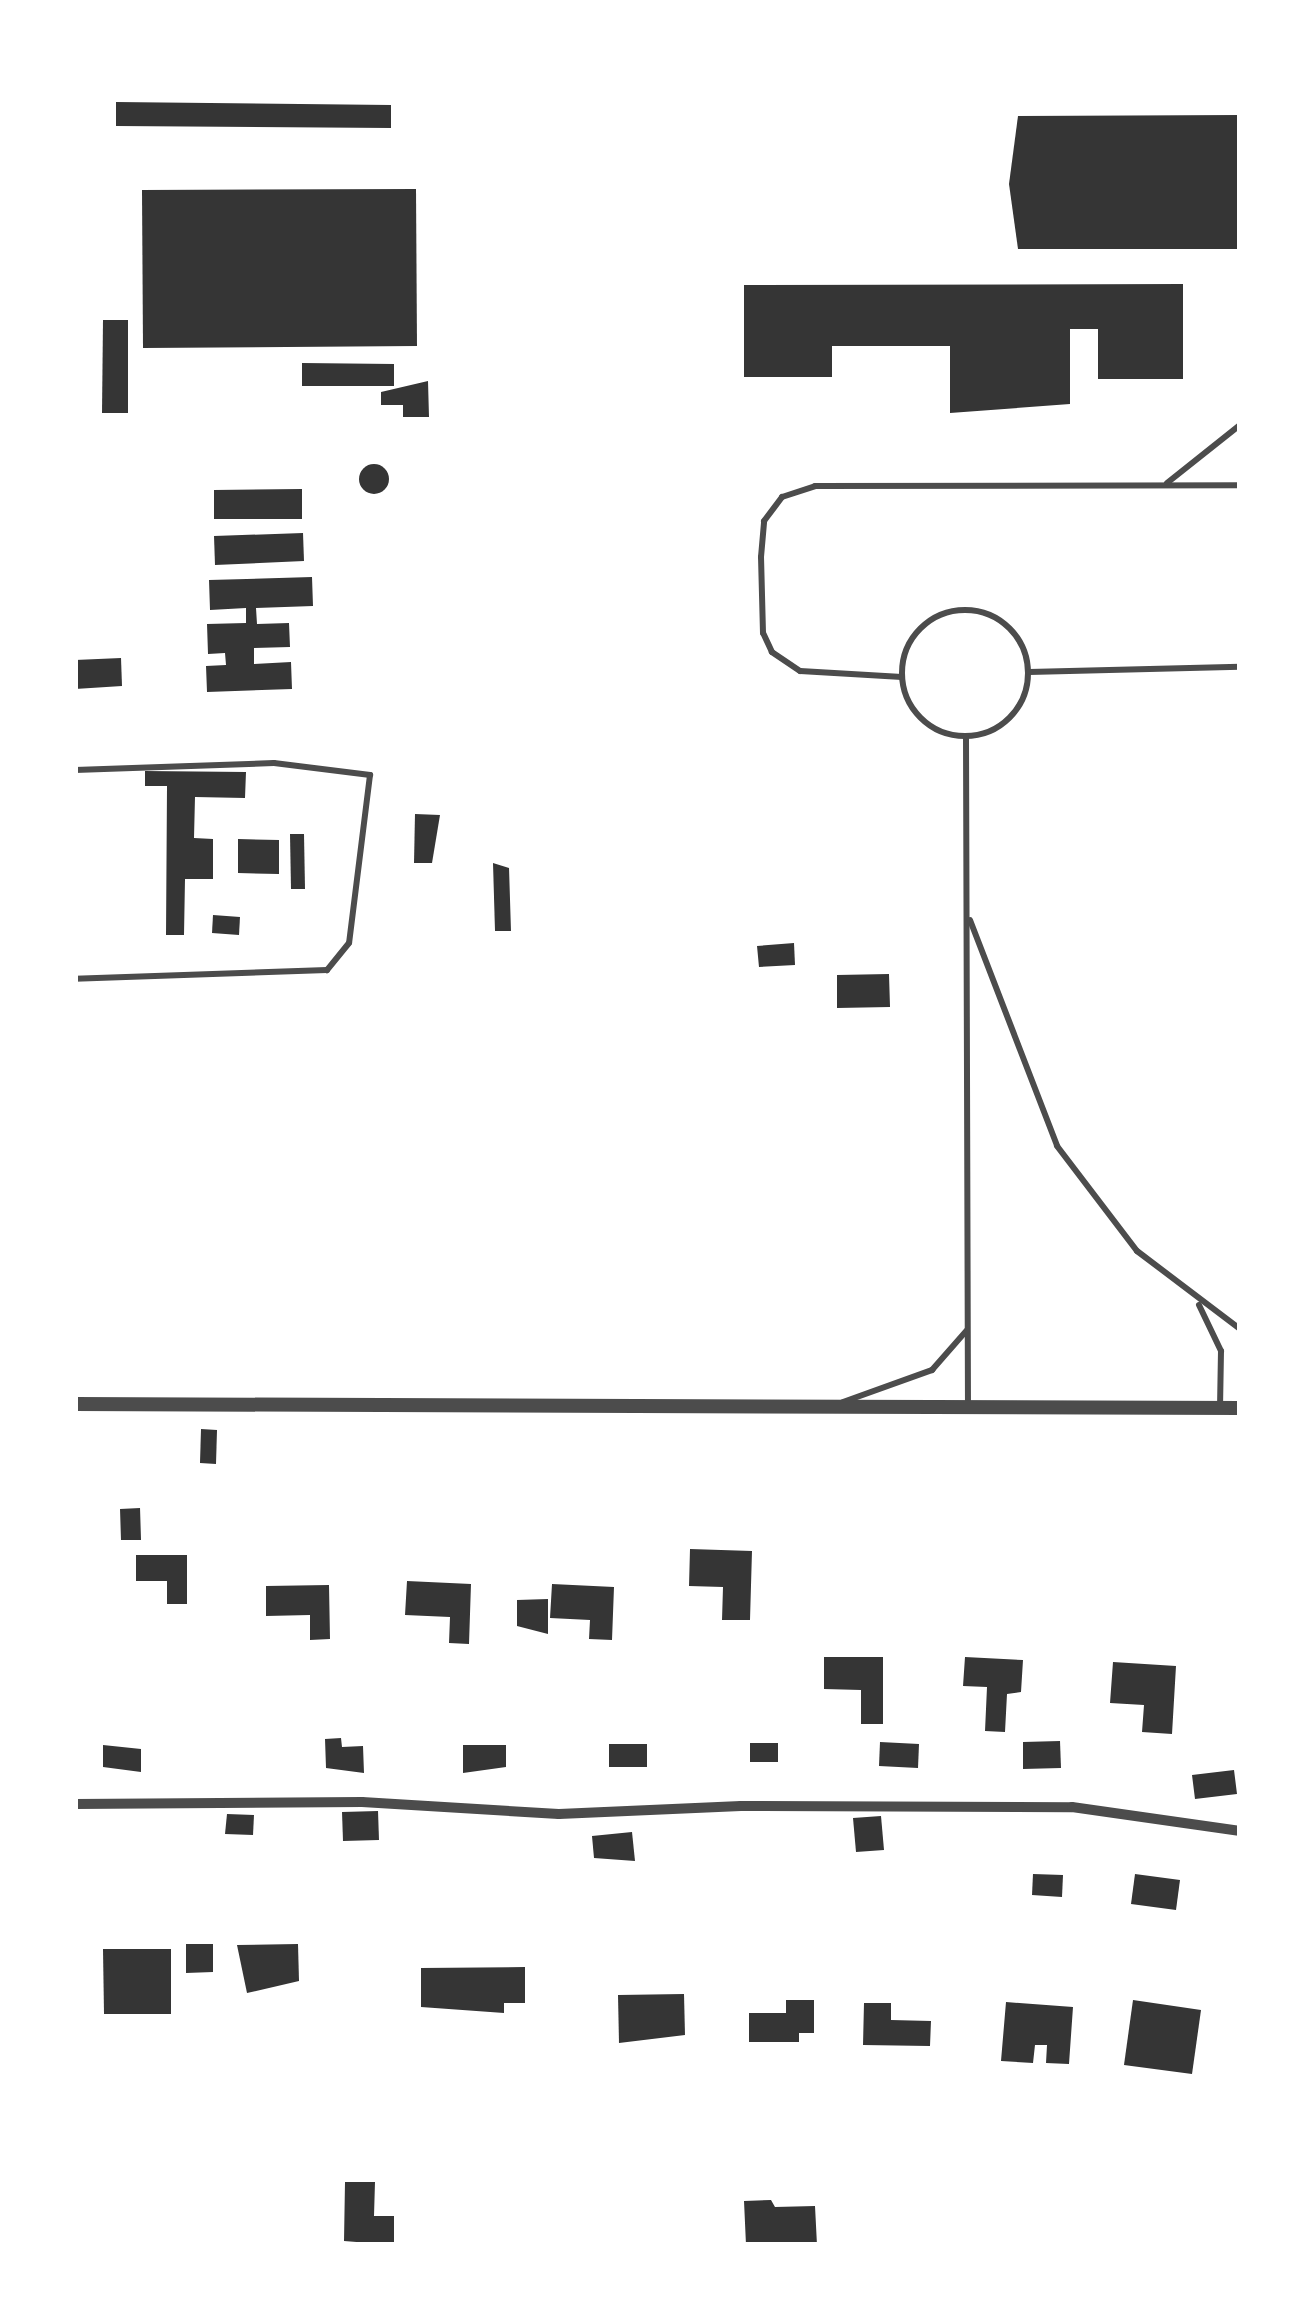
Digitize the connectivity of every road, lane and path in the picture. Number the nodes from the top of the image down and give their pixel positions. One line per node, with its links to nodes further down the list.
1 (1240, 425): 2 (lane)
2 (1165, 485): 3 (lane); 6 (lane)
3 (1240, 485)
4 (1240, 667): 5 (lane)
5 (1029, 672): 6 (lane); 7 (lane)
6 (902, 677): 7 (lane)
7 (966, 737): 9 (lane)
8 (75, 770): 10 (lane)
9 (967, 911): 11 (lane); 12 (lane)
10 (75, 979)
11 (1197, 1302): 13 (lane); 15 (lane)
12 (969, 1328): 17 (lane); 18 (lane)
13 (1240, 1329)
14 (75, 1404): 17 (street)
15 (1220, 1408): 16 (street); 18 (street)
16 (1240, 1408)
17 (803, 1411): 18 (street)
18 (968, 1411)
19 (75, 1804): 20 (street)
20 (1240, 1831)

